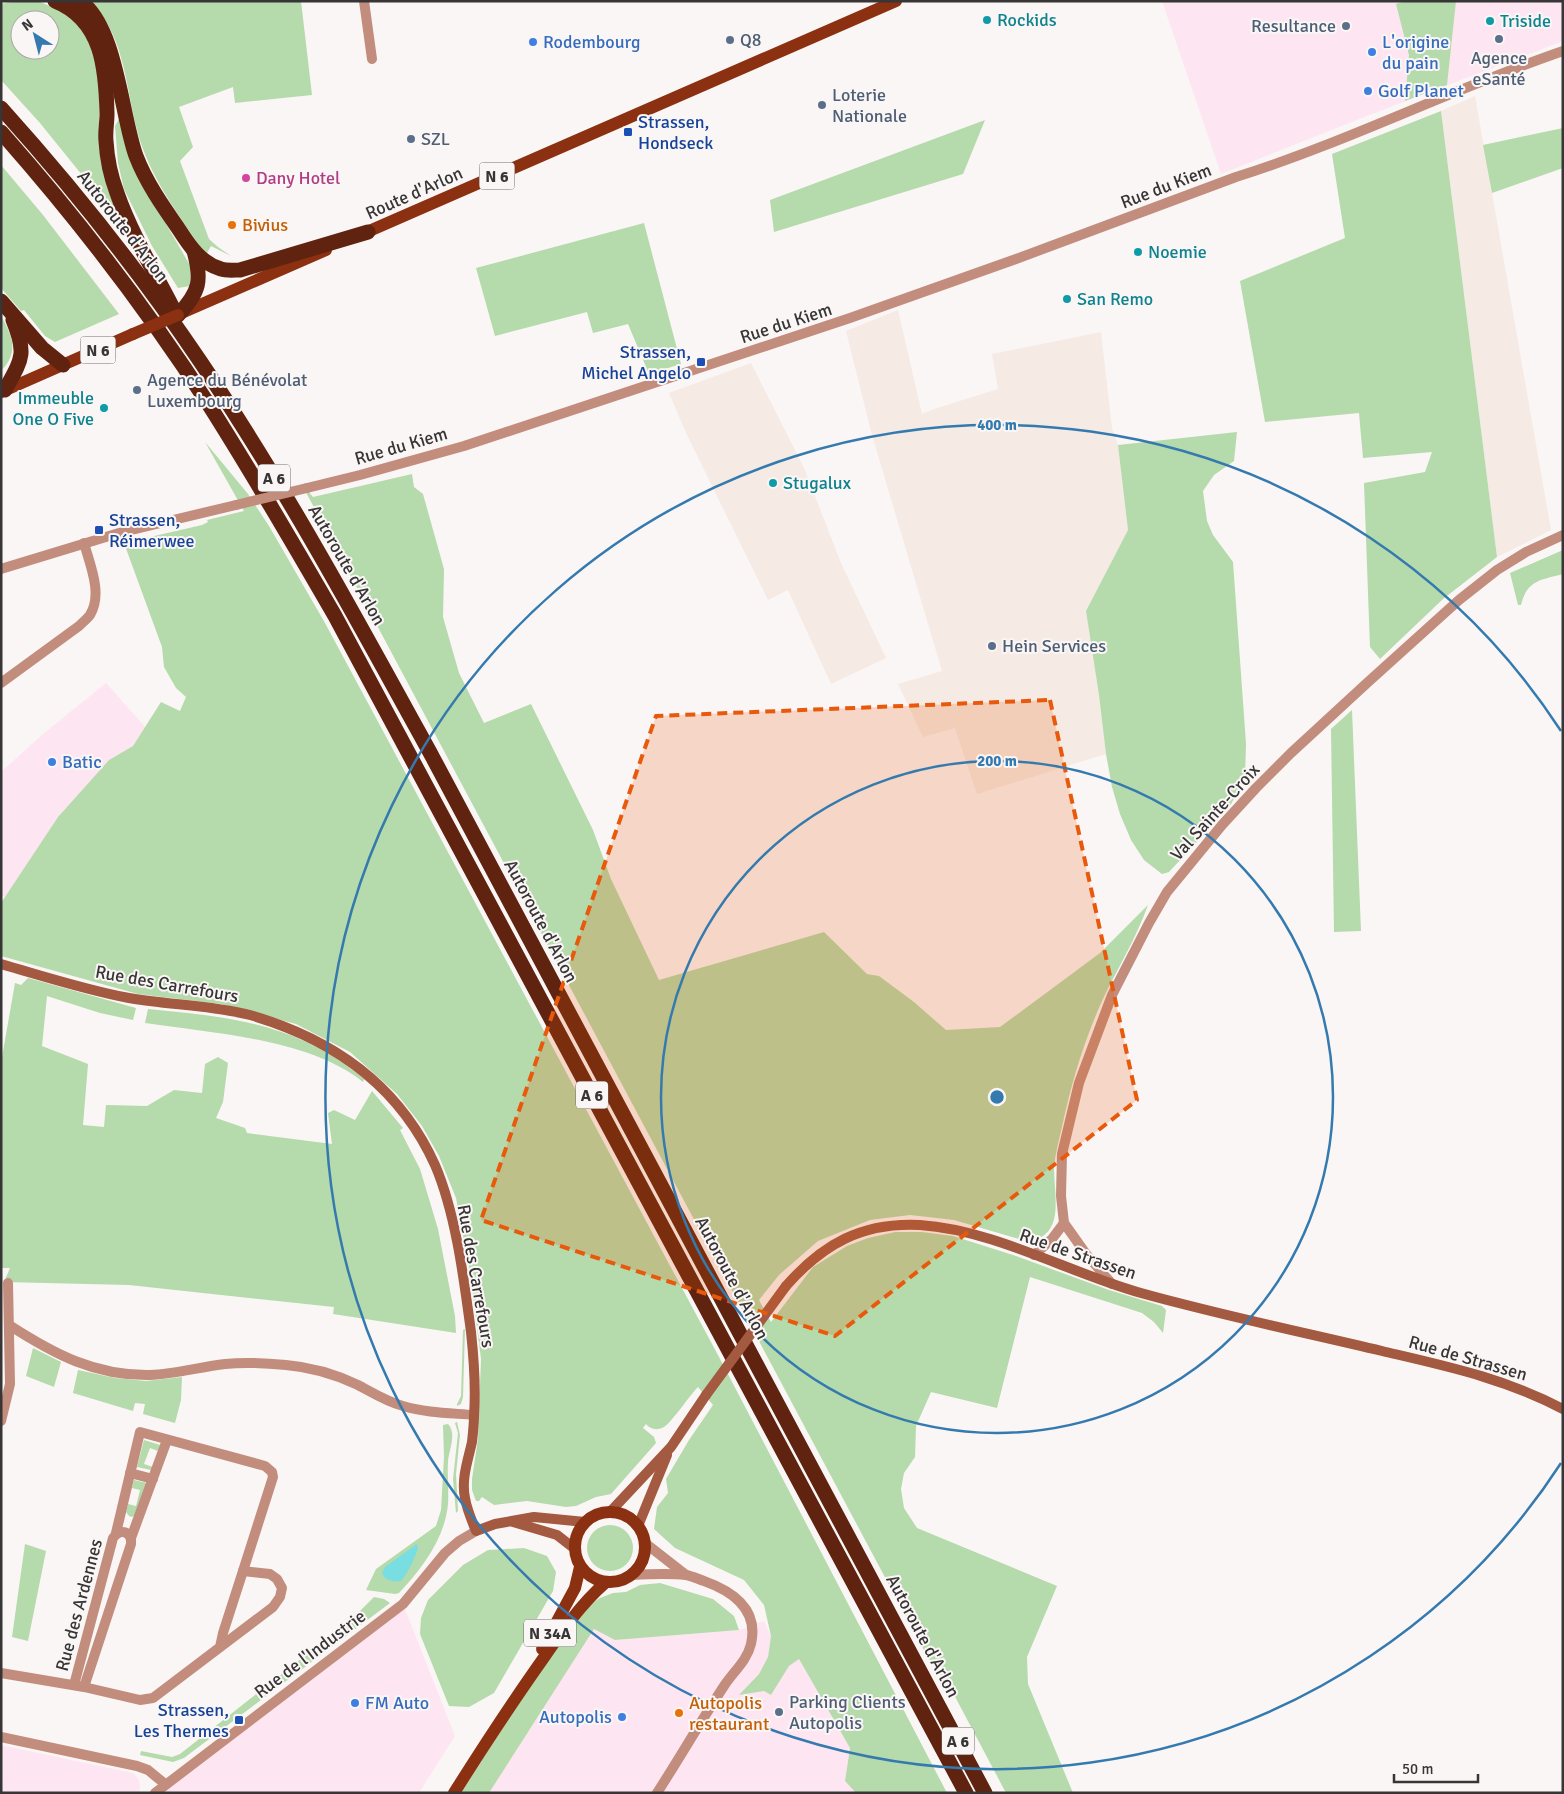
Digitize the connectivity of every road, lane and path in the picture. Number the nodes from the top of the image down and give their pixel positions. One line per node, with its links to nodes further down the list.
1 (55, 1): 16 (highway)
2 (70, 1): 6 (highway)
3 (80, 1): 6 (highway)
4 (364, 1): 8 (street)
5 (896, 1): 11 (main road, Route d'Arlon / N 6)
6 (104, 35): 12 (highway)
7 (1563, 51): 20 (street, Rue du Kiem, bridge)
8 (372, 58)
9 (1, 108): 16 (highway, Autoroute d'Arlon / A 6)
10 (1, 132): 59 (highway, Autoroute d'Arlon / A 6)
11 (368, 232): 12 (highway); 13 (main road, Route d'Arlon / N 6)
12 (194, 251): 13 (highway)
13 (194, 303): 15 (highway)
14 (5, 306): 17 (highway, N 6); 18 (highway, N 6)
15 (178, 315): 17 (main road, N 6, bridge)
16 (199, 360): 60 (highway, Autoroute d'Arlon / A 6)
17 (62, 365): 18 (main road, N 6)
18 (3, 391)
19 (1563, 535): 24 (street, Val Sainte-Croix)
20 (84, 543): 21 (street, Rue du Kiem); 22 (street)
21 (1, 569)
22 (1, 682)
23 (1, 964): 30 (main road, Rue des Carrefours)
24 (1064, 1223): 25 (street); 27 (street, Val Sainte-Croix)
25 (1034, 1255): 27 (main road, Rue de Strassen); 33 (main road, Rue de Strassen, bridge)
26 (8, 1282): 28 (street)
27 (1112, 1284): 29 (main road, Rue de Strassen)
28 (9, 1325): 30 (street); 31 (street)
29 (1563, 1409)
30 (474, 1415): 40 (main road, Rue des Carrefours)
31 (1, 1421)
32 (168, 1440): 34 (street, Rue des Ardennes); 35 (street, Rue des Ardennes); 46 (street)
33 (671, 1447): 36 (main road, Rue de Strassen); 39 (main road, Rue de Strassen)
34 (130, 1473): 35 (street); 41 (street, Rue des Ardennes)
35 (153, 1479): 42 (street, Rue des Ardennes)
36 (611, 1511): 38 (main road); 39 (main road)
37 (512, 1522): 38 (main road); 40 (main road); 44 (main road)
38 (585, 1522): 44 (main road)
39 (638, 1526): 43 (main road)
40 (476, 1532): 55 (street, Rue de l'Industrie)
41 (116, 1533): 42 (street, Rue des Ardennes); 52 (street, Rue des Ardennes)
42 (132, 1538): 52 (street, Rue des Ardennes)
43 (645, 1543): 47 (main road); 48 (street)
44 (575, 1549): 45 (main road)
45 (580, 1567): 49 (main road); 53 (main road, N 34A)
46 (243, 1571): 50 (street); 50 (street)
47 (632, 1575): 48 (street); 49 (main road)
48 (687, 1575): 58 (street)
49 (605, 1583): 53 (main road, N 34A)
50 (220, 1647): 52 (street)
51 (1, 1673): 52 (street)
52 (79, 1686)
53 (515, 1697): 57 (main road, N 34A)
54 (1, 1737): 55 (street)
55 (165, 1784): 56 (street, Rue de l'Industrie)
56 (155, 1793)
57 (454, 1793)
58 (657, 1793)
59 (966, 1793)
60 (985, 1793)

